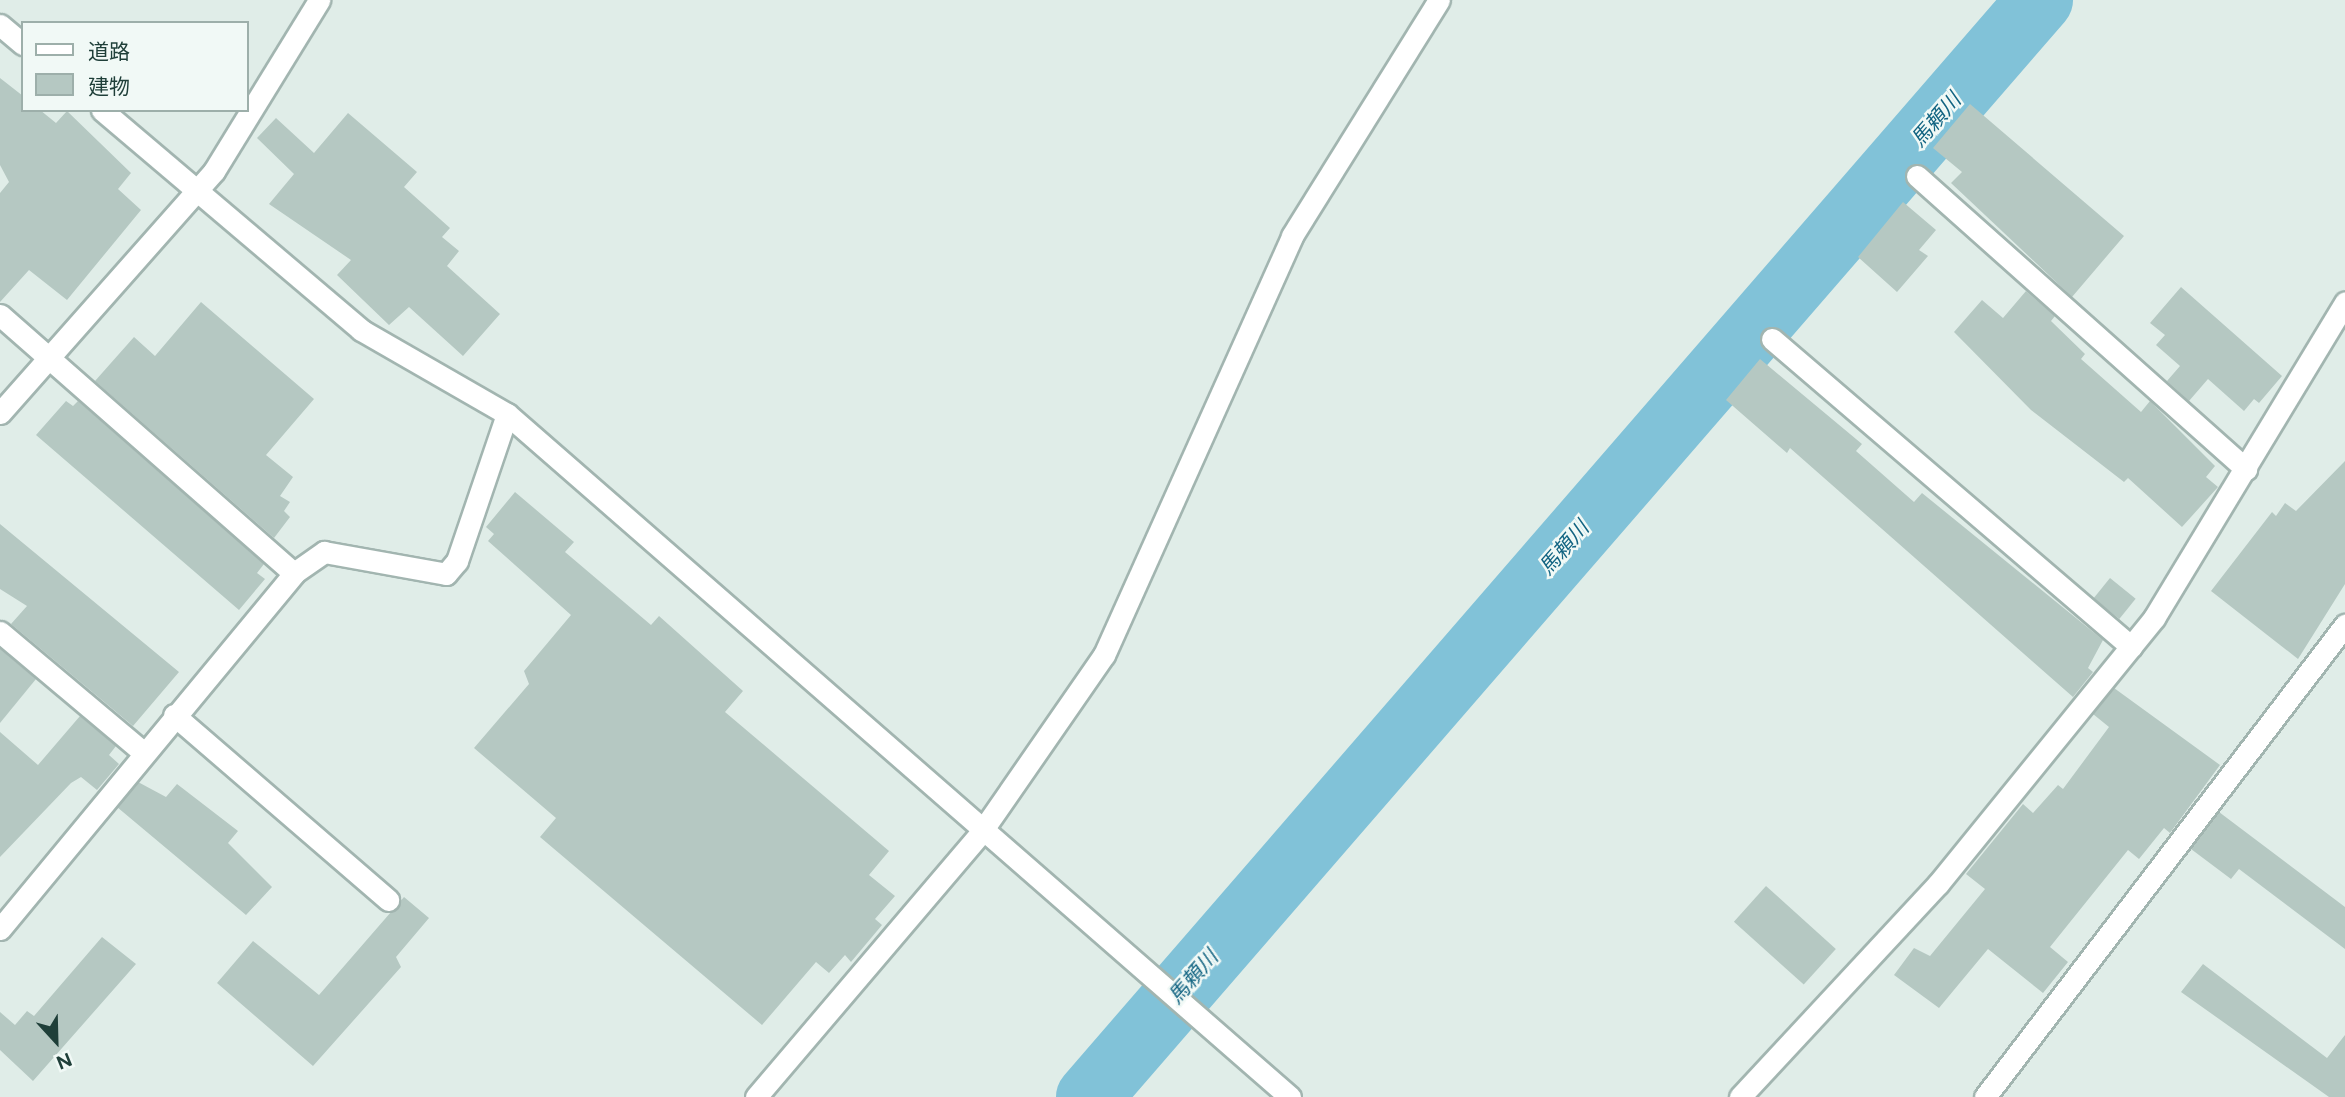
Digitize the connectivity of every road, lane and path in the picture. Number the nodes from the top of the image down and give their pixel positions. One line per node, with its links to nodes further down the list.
1 (319, 0): 5 (street)
2 (1439, 0): 23 (street)
3 (0, 25): 4 (street)
4 (21, 42)
5 (248, 110)
6 (104, 112): 9 (street)
7 (247, 112): 9 (street)
8 (1917, 177): 16 (street)
9 (197, 189): 13 (street); 15 (street)
10 (2345, 302): 16 (street)
11 (0, 315): 13 (street)
12 (1772, 339): 20 (street)
13 (48, 356): 14 (street); 17 (street)
14 (0, 413)
15 (507, 414): 17 (street); 23 (street)
16 (2246, 469): 20 (street)
17 (294, 573): 21 (street)
18 (2345, 625): 29 (street)
19 (0, 632): 22 (street)
20 (2131, 646): 28 (street)
21 (174, 715): 22 (street); 24 (street)
22 (143, 752): 25 (street)
23 (982, 831): 26 (street); 27 (street)
24 (388, 900)
25 (0, 929)
26 (756, 1097)
27 (1290, 1097)
28 (1740, 1097)
29 (1985, 1097)

